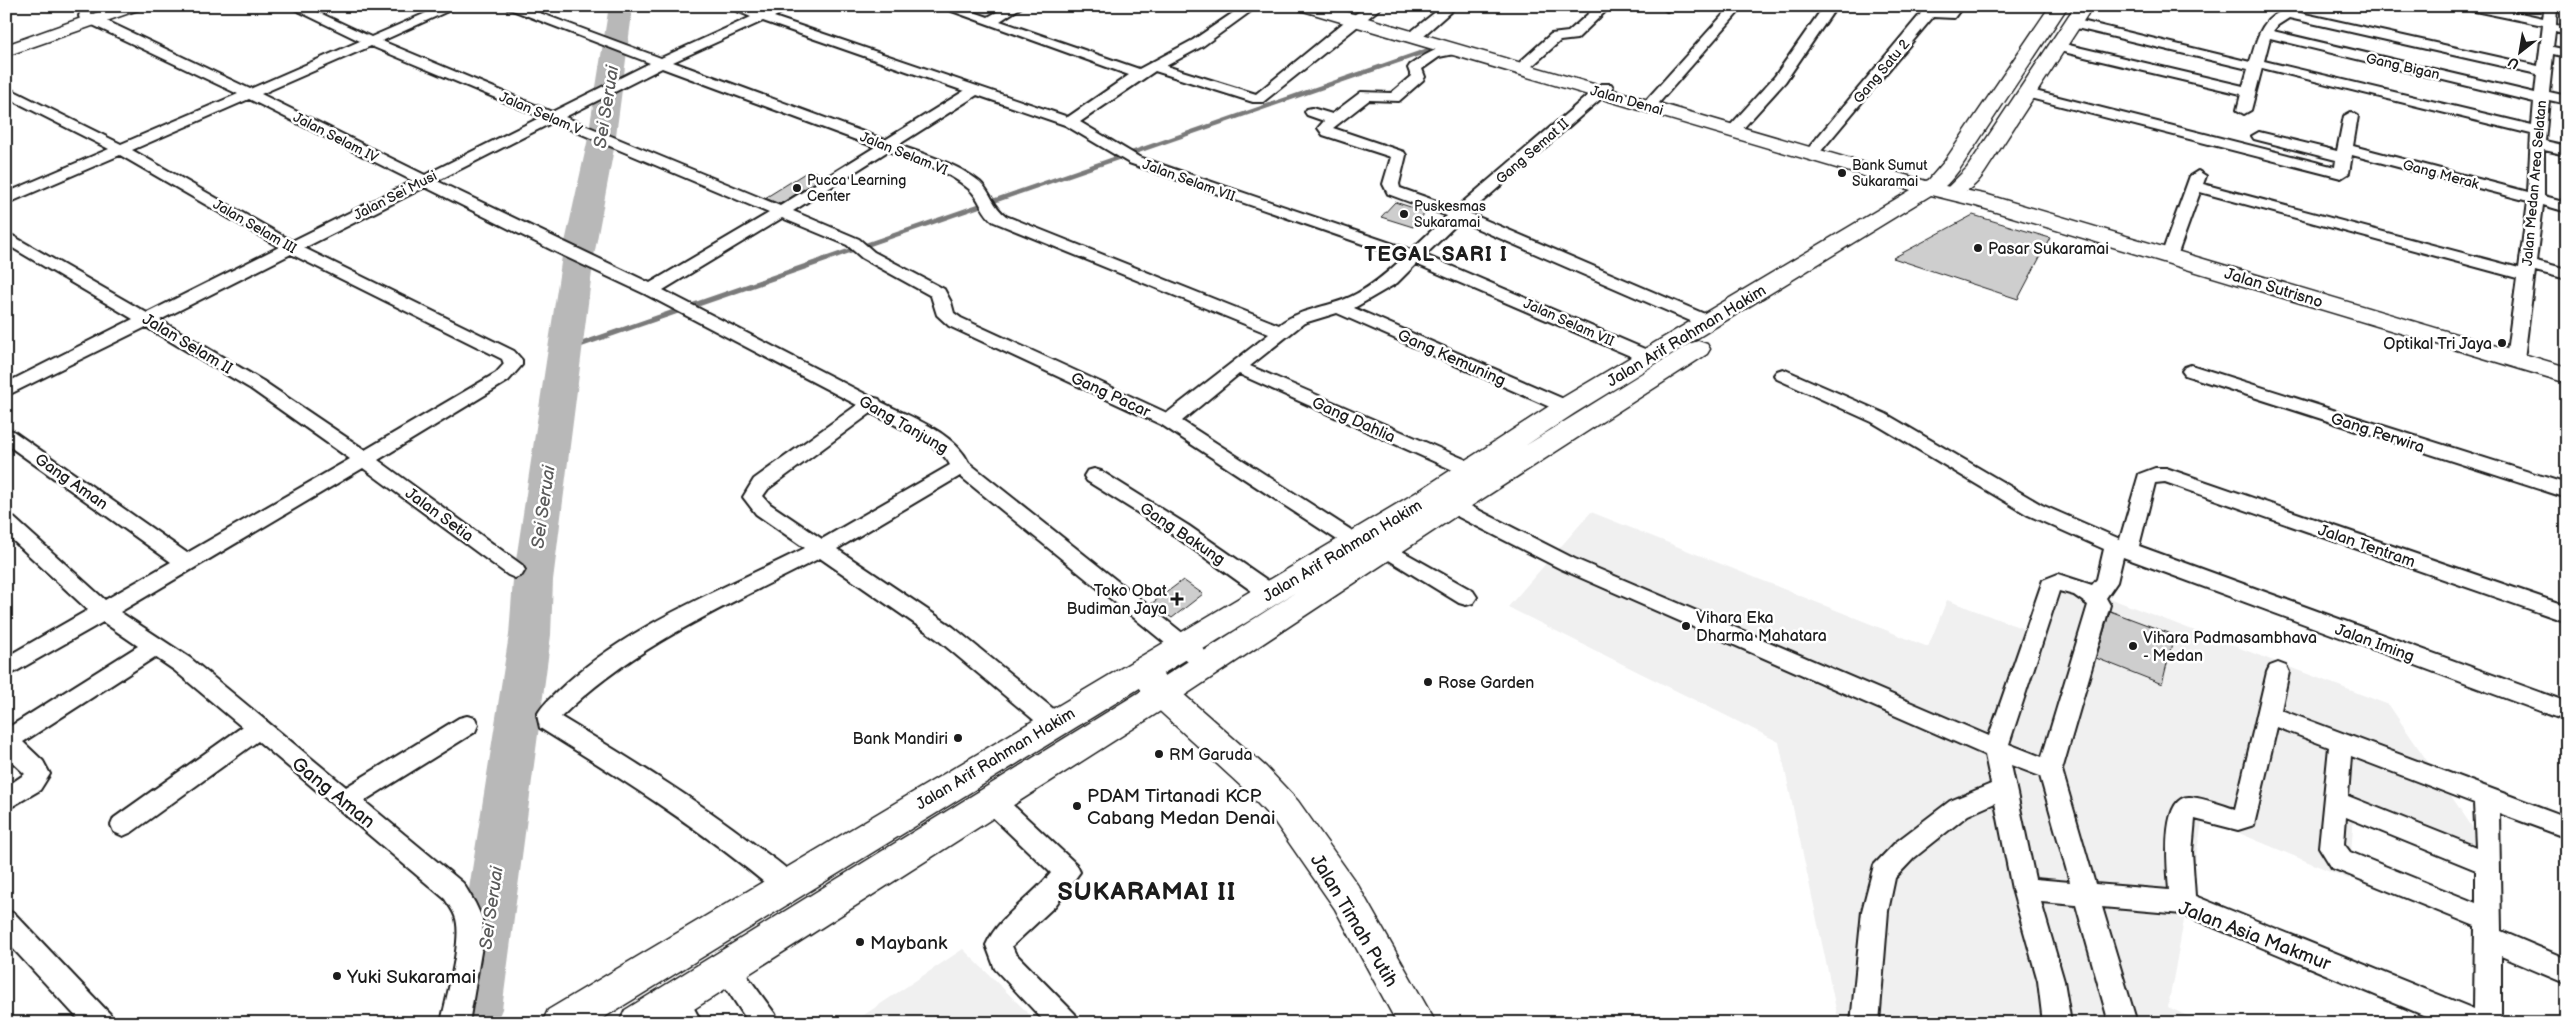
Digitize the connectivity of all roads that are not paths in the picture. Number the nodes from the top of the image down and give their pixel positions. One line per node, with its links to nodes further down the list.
1 (112, 6): 23 (main road)
2 (132, 6): 23 (main road)
3 (294, 6): 31 (street, Jalan Selam V)
4 (453, 6): 31 (street)
5 (508, 6): 38 (street, Jalan Selam VI)
6 (731, 6): 24 (street, Jalan Selam VII)
7 (787, 6): 24 (street, Jalan Sei Musi)
8 (944, 6): 25 (street)
9 (1017, 6): 25 (street)
10 (1252, 6): 41 (street)
11 (1306, 6): 22 (main road, Jalan Denai)
12 (1327, 6): 22 (main road, Jalan Denai)
13 (1451, 6): 29 (street)
14 (1605, 6): 39 (street)
15 (1738, 6): 51 (street)
16 (1831, 6): 58 (street)
17 (1957, 6): 63 (street, Gang Satu 2)
18 (2059, 6): 67 (main road, Jalan Arif Rahman Hakim)
19 (2084, 6): 26 (main road, Jalan Arif Rahman Hakim)
20 (2470, 6): 27 (street)
21 (2551, 6): 27 (street, Jalan Medan Area Selatan)
22 (1365, 15): 29 (main road, Jalan Denai); 34 (main road, Jalan Denai); 41 (street)
23 (90, 18): 32 (main road); 36 (main road); 48 (street, Jalan Selam IV)
24 (764, 18): 38 (street, Jalan Sei Musi); 43 (street, Jalan Selam VII)
25 (989, 22): 41 (street)
26 (2073, 23): 33 (main road, Jalan Arif Rahman Hakim); 40 (street)
27 (2550, 25): 28 (street); 35 (street, Jalan Medan Area Selatan)
28 (2567, 31)
29 (1418, 33): 34 (main road, Jalan Denai)
30 (2265, 33): 40 (street); 42 (street); 49 (street, Gang Bigan)
31 (370, 41): 48 (street); 55 (street, Jalan Selam V)
32 (6, 44)
33 (2056, 46): 46 (street); 47 (main road, Jalan Arif Rahman Hakim)
34 (1457, 47): 39 (main road, Jalan Denai); 44 (main road, Jalan Denai); 56 (street)
35 (2546, 50): 37 (street); 42 (street, Jalan Medan Area Selatan)
36 (6, 51)
37 (2567, 54)
38 (663, 62): 55 (street, Jalan Sei Musi); 61 (street, Jalan Selam VI)
39 (1526, 64): 44 (main road, Jalan Denai)
40 (2256, 65): 46 (street); 60 (street)
41 (1146, 70): 57 (street)
42 (2544, 71): 49 (street, Jalan Medan Area Selatan)
43 (975, 90): 57 (street, Jalan Selam VII); 61 (street)
44 (1603, 90): 51 (main road, Jalan Denai); 58 (main road, Jalan Denai); 72 (street, Gang Semat II)
45 (6, 91): 62 (street, Jalan Selam III)
46 (2249, 92): 52 (street)
47 (2027, 93): 65 (street); 67 (main road, Jalan Arif Rahman Hakim)
48 (250, 94): 62 (street); 66 (street, Jalan Selam IV)
49 (2541, 97): 50 (street, Gang Bigan); 60 (street, Jalan Medan Area Selatan)
50 (2567, 100)
51 (1653, 101): 58 (main road, Jalan Denai)
52 (2244, 110)
53 (1312, 112): 56 (street)
54 (2351, 116): 65 (street)
55 (552, 118): 66 (street, Jalan Sei Musi); 71 (street, Jalan Selam V)
56 (1334, 119): 72 (street)
57 (1070, 122): 77 (street, Jalan Selam VII)
58 (1735, 128): 63 (main road, Jalan Denai)
59 (2259, 136): 65 (street, Gang Merak)
60 (2538, 138): 64 (street); 68 (street, Jalan Medan Area Selatan)
61 (888, 146): 71 (street); 85 (street, Jalan Selam VI)
62 (122, 150): 69 (street); 74 (street, Jalan Selam III)
63 (1813, 151): 67 (main road, Jalan Denai)
64 (2567, 151)
65 (2344, 153): 68 (street, Gang Merak)
66 (423, 180): 74 (street, Jalan Sei Musi); 78 (street, Jalan Selam IV)
67 (1943, 188): 76 (main road, Jalan Sutrisno); 84 (main road, Jalan Arif Rahman Hakim); 102 (main road, Jalan Arif Rahman Hakim)
68 (2536, 198): 70 (street, Gang Merak); 79 (street, Jalan Medan Area Selatan)
69 (6, 199)
70 (2567, 207)
71 (782, 212): 75 (street, Jalan Selam V); 81 (street)
72 (1458, 214): 77 (street, Gang Semat II); 84 (street)
73 (6, 237): 83 (street, Jalan Selam II)
74 (292, 248): 83 (street, Jalan Sei Musi); 97 (street, Jalan Selam III)
75 (864, 251): 95 (street, Gang Pacar)
76 (2169, 256): 79 (street); 87 (main road, Jalan Sutrisno)
77 (1415, 257): 82 (street, Gang Semat II); 86 (street, Jalan Selam VII)
78 (585, 259): 81 (street, Gang Tanjung)
79 (2527, 269): 80 (street); 87 (street, Jalan Medan Area Selatan)
80 (2567, 274)
81 (651, 290): 93 (street, Gang Tanjung)
82 (1338, 307): 85 (street, Gang Semat II); 94 (street, Gang Kemuning)
83 (149, 320): 92 (street, Jalan Sei Musi); 97 (street, Jalan Selam II)
84 (1708, 322): 86 (main road, Jalan Arif Rahman Hakim)
85 (1280, 332): 88 (street, Gang Semat II)
86 (1648, 357): 94 (main road, Jalan Arif Rahman Hakim)
87 (2515, 359): 90 (main road, Jalan Sutrisno)
88 (1238, 367): 95 (street, Gang Semat II); 99 (street, Gang Dahlia)
89 (2191, 371): 101 (street, Gang Perwira)
90 (2567, 374)
91 (1783, 375): 107 (street, Jalan Iming)
92 (6, 390)
93 (872, 403): 98 (street, Gang Tanjung); 105 (street)
94 (1566, 407): 99 (main road, Jalan Arif Rahman Hakim)
95 (1169, 421): 104 (street, Gang Pacar)
96 (6, 435): 108 (street, Gang Aman)
97 (364, 459): 108 (street); 109 (street, Jalan Setia)
98 (961, 467): 105 (street); 116 (street, Gang Tanjung)
99 (1471, 470): 102 (main road, Jalan Arif Rahman Hakim)
100 (1094, 476): 110 (street, Gang Bakung)
101 (2567, 491)
102 (1442, 500): 104 (main road, Jalan Arif Rahman Hakim); 106 (main road, Jalan Arif Rahman Hakim); 126 (street)
103 (6, 522): 113 (street, Gang Aman)
104 (1355, 542): 110 (main road, Jalan Arif Rahman Hakim)
105 (823, 548): 122 (street); 137 (street)
106 (1386, 549): 111 (street); 116 (main road, Jalan Arif Rahman Hakim)
107 (2121, 549): 112 (street); 114 (street, Jalan Tentram); 120 (street, Jalan Iming)
108 (186, 562): 113 (street)
109 (515, 570)
110 (1270, 593): 116 (main road, Jalan Arif Rahman Hakim)
111 (1466, 596)
112 (2094, 596): 126 (street); 127 (street)
113 (104, 612): 115 (street, Gang Aman); 117 (street)
114 (2567, 614)
115 (155, 646): 124 (street, Gang Aman); 130 (street)
116 (1195, 655): 119 (main road, Jalan Arif Rahman Hakim)
117 (6, 668)
118 (2278, 672): 121 (street)
119 (1152, 683): 122 (main road, Jalan Arif Rahman Hakim); 132 (main road, Jalan Arif Rahman Hakim); 152 (main road, Jalan Timah Putih)
120 (2567, 712)
121 (2270, 715): 125 (street); 140 (street)
122 (1054, 723): 137 (main road, Jalan Arif Rahman Hakim)
123 (467, 725): 131 (street)
124 (258, 728): 131 (street, Gang Aman); 134 (street)
125 (2341, 743): 129 (street); 133 (street)
126 (1996, 749): 127 (street); 128 (street)
127 (2050, 770): 139 (street)
128 (2004, 789): 138 (street); 153 (street)
129 (2486, 798): 135 (street); 136 (street)
130 (6, 800)
131 (344, 800): 147 (street, Gang Aman)
132 (991, 800): 143 (main road, Jalan Arif Rahman Hakim); 151 (street)
133 (2335, 802): 136 (street); 142 (street)
134 (122, 825)
135 (2567, 828)
136 (2489, 864): 142 (street)
137 (786, 885): 148 (main road, Jalan Arif Rahman Hakim)
138 (2025, 889): 139 (street, Jalan Asia Makmur); 154 (street)
139 (2087, 895): 140 (street, Jalan Asia Makmur); 155 (street)
140 (2183, 903): 156 (street, Jalan Asia Makmur)
141 (6, 922): 146 (street)
142 (2489, 930): 144 (street); 157 (street)
143 (726, 968): 145 (main road, Jalan Arif Rahman Hakim); 150 (street)
144 (2567, 972)
145 (682, 1012): 149 (main road, Jalan Arif Rahman Hakim)
146 (100, 1023)
147 (455, 1023)
148 (561, 1023)
149 (638, 1023)
150 (765, 1023)
151 (1065, 1023)
152 (1417, 1023)
153 (1865, 1023)
154 (2057, 1023)
155 (2124, 1023)
156 (2474, 1023)
157 (2487, 1023)

